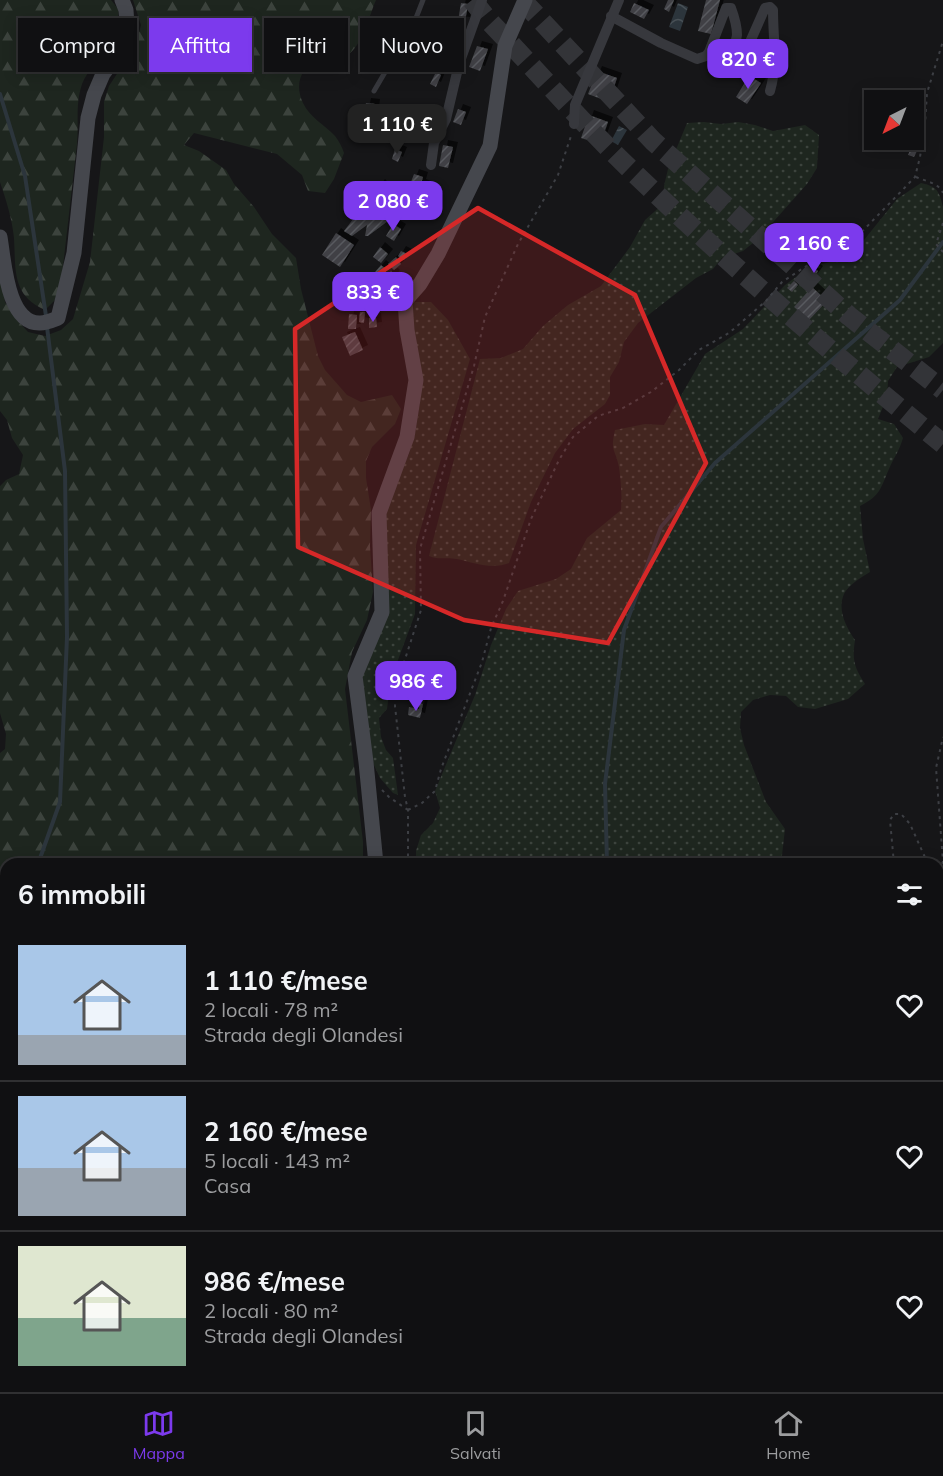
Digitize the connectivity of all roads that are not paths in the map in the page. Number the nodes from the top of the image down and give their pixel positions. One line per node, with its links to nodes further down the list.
1 (122, 0): 11 (main road)
2 (423, 0): 7 (lane)
3 (482, 0): 10 (street)
4 (525, 0): 12 (main road)
5 (619, 0): 6 (street)
6 (611, 16): 8 (street); 9 (street)
7 (374, 91)
8 (770, 92)
9 (574, 124)
10 (431, 165)
11 (0, 237)
12 (375, 858)

